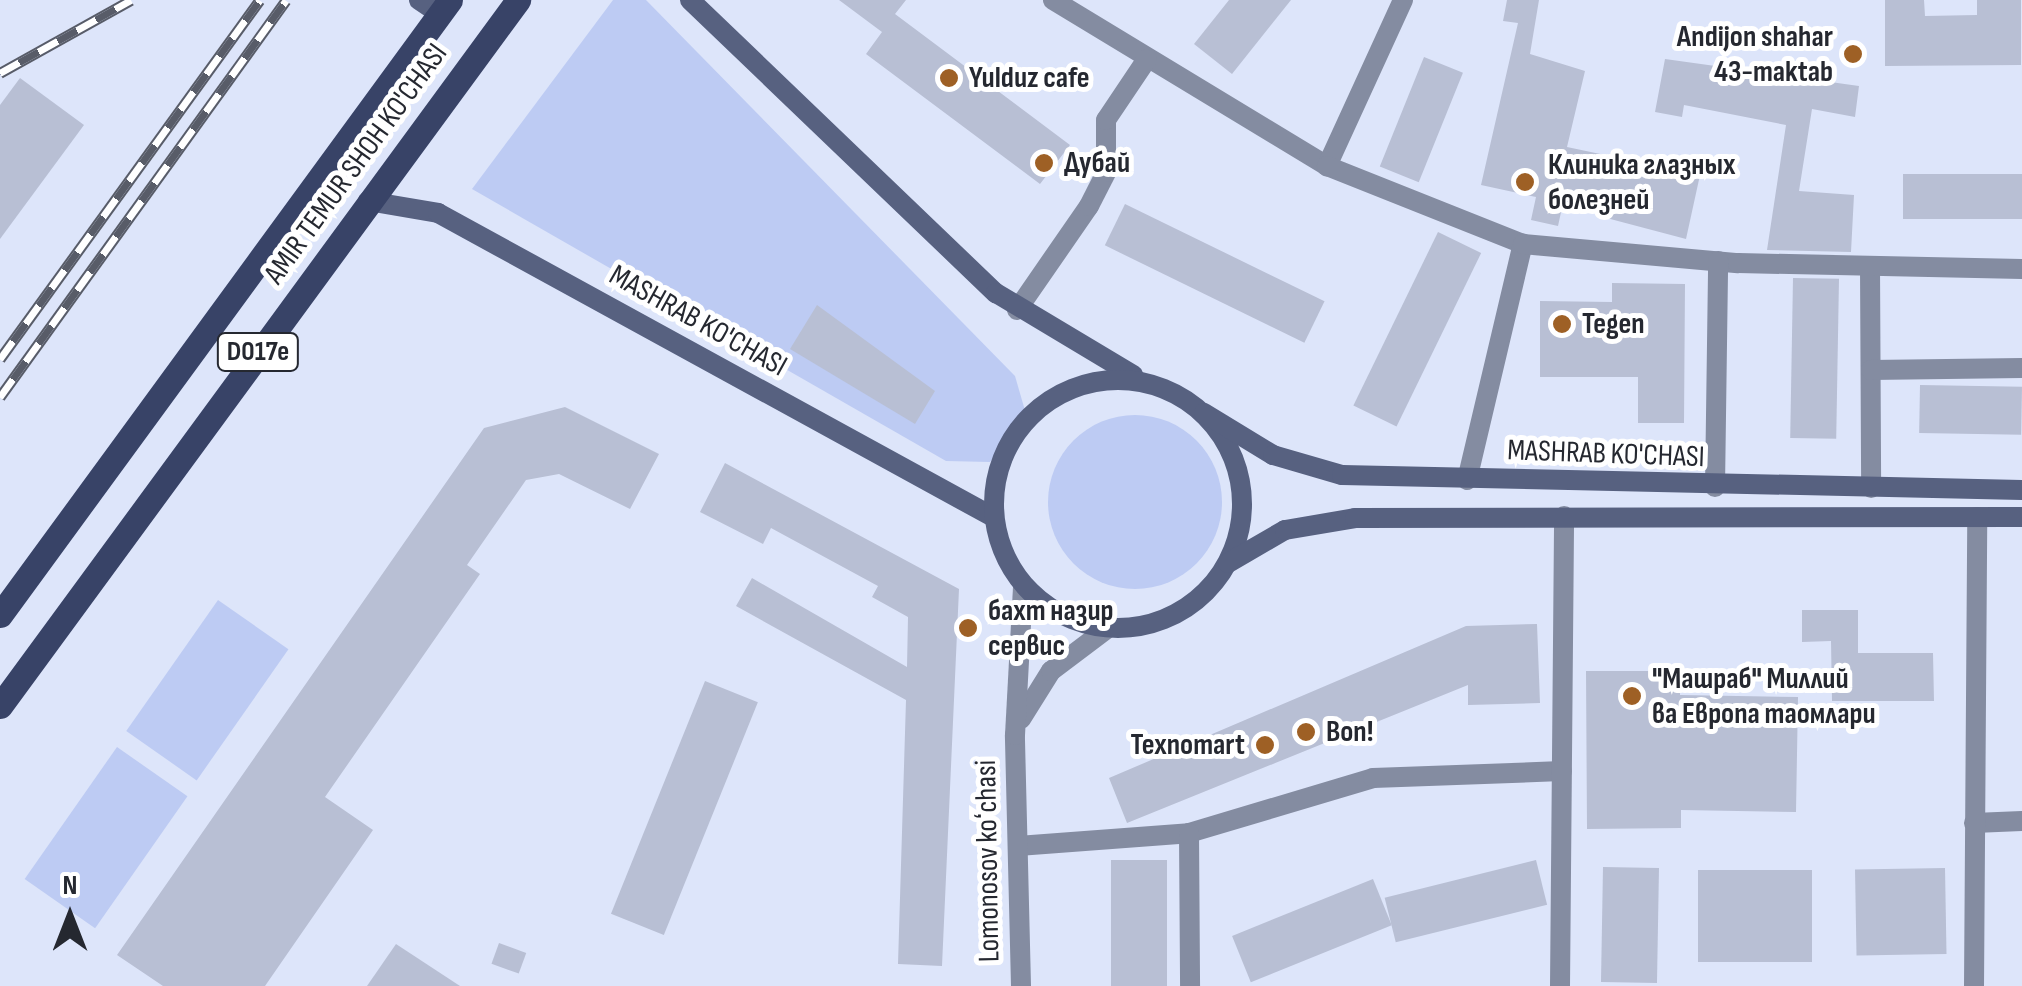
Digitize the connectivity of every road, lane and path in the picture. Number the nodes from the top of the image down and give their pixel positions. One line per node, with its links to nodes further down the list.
1 (518, 0): 8 (main road, AMIR TEMUR SHOH KO'CHASI / D017e)
2 (1053, 0): 6 (street)
3 (1403, 0): 7 (street)
4 (693, 1): 13 (main road, MASHRAB KO'CHASI)
5 (436, 5): 28 (main road, AMIR TEMUR SHOH KO'CHASI / D017e)
6 (1147, 60): 7 (street); 13 (street)
7 (1327, 166): 9 (street)
8 (368, 201): 23 (main road, MASHRAB KO'CHASI); 30 (main road, AMIR TEMUR SHOH KO'CHASI / D017e)
9 (1523, 244): 10 (street); 18 (street)
10 (1718, 260): 11 (street); 19 (street)
11 (1870, 266): 12 (street); 15 (street)
12 (2022, 269)
13 (1018, 310): 16 (main road, MASHRAB KO'CHASI)
14 (2022, 368): 15 (street)
15 (1871, 370): 20 (street)
16 (1153, 384): 17 (main road, MASHRAB KO'CHASI); 23 (main road)
17 (1204, 412): 18 (main road, MASHRAB KO'CHASI); 26 (main road)
18 (1467, 480): 19 (main road, MASHRAB KO'CHASI)
19 (1715, 487): 20 (main road, MASHRAB KO'CHASI)
20 (1871, 488): 21 (main road, MASHRAB KO'CHASI)
21 (2022, 490)
22 (1564, 516): 24 (main road, MASHRAB KO'CHASI); 26 (main road, MASHRAB KO'CHASI); 32 (street)
23 (994, 517): 27 (main road)
24 (1977, 517): 25 (main road, MASHRAB KO'CHASI); 34 (street)
25 (2022, 517)
26 (1228, 563): 29 (main road, MASHRAB KO'CHASI)
27 (1023, 585): 29 (main road, MASHRAB KO'CHASI); 31 (street, Lomonosov koʻchasi)
28 (0, 615)
29 (1108, 628): 31 (street)
30 (0, 706)
31 (1015, 735): 36 (street, Lomonosov koʻchasi)
32 (1562, 772): 35 (street); 39 (street)
33 (2022, 821): 34 (street)
34 (1974, 822): 40 (street)
35 (1189, 833): 36 (street); 38 (street)
36 (1018, 846): 37 (street, Lomonosov koʻchasi)
37 (1021, 986)
38 (1190, 986)
39 (1560, 986)
40 (1974, 986)

